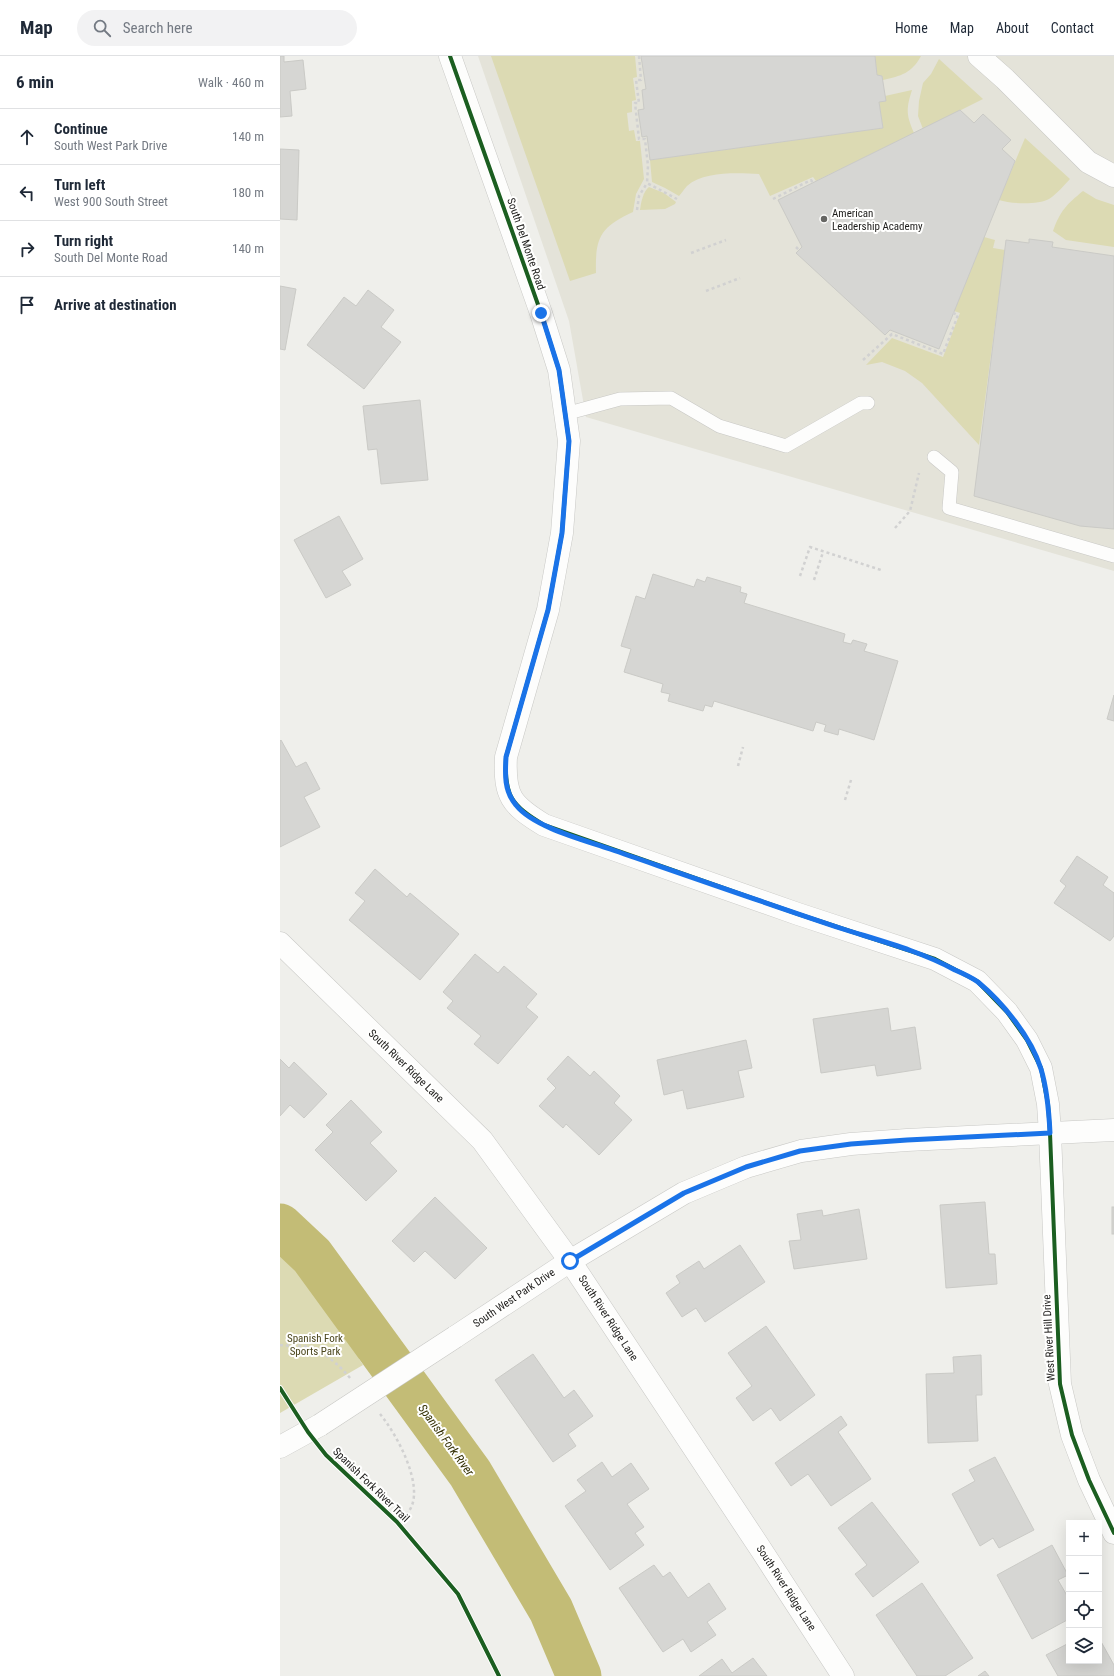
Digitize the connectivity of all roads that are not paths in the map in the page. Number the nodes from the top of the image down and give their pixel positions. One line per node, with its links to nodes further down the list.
1 (450, 56): 5 (street, South Del Monte Road)
2 (979, 56): 3 (street)
3 (1114, 176)
4 (868, 403): 5 (lane)
5 (565, 414): 8 (street, South Del Monte Road)
6 (934, 457): 7 (lane)
7 (1114, 556)
8 (509, 794): 11 (street, West River Hill Drive)
9 (280, 943): 12 (street, South River Ridge Lane)
10 (1114, 1130): 11 (street, South West Park Drive)
11 (1050, 1133): 12 (street, South West Park Drive); 14 (street, West River Hill Drive)
12 (570, 1261): 13 (street, South West Park Drive, bridge); 15 (street, South River Ridge Lane)
13 (280, 1447)
14 (1114, 1533)
15 (843, 1676)

